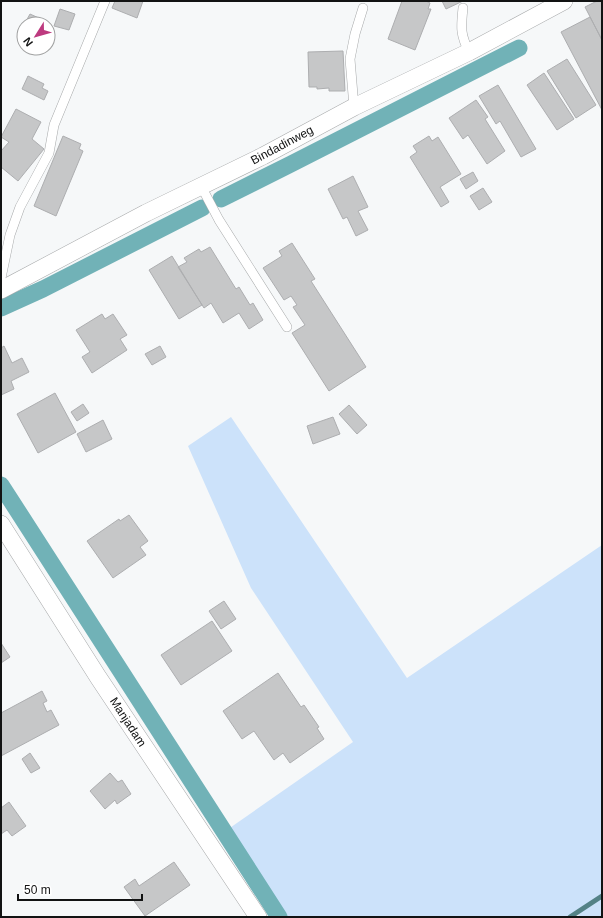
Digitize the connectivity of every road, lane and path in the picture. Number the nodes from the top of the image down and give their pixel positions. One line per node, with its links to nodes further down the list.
1 (105, 1): 8 (lane)
2 (564, 1): 5 (street, Bindadinweg)
3 (363, 8): 6 (lane)
4 (463, 8): 5 (lane)
5 (469, 52): 6 (street, Bindadinweg)
6 (354, 107): 7 (street, Bindadinweg)
7 (201, 186): 9 (street, Bindadinweg); 10 (lane)
8 (1, 278)
9 (1, 290)
10 (287, 327)
11 (1, 524): 12 (street, Manjadam)
12 (258, 917)

